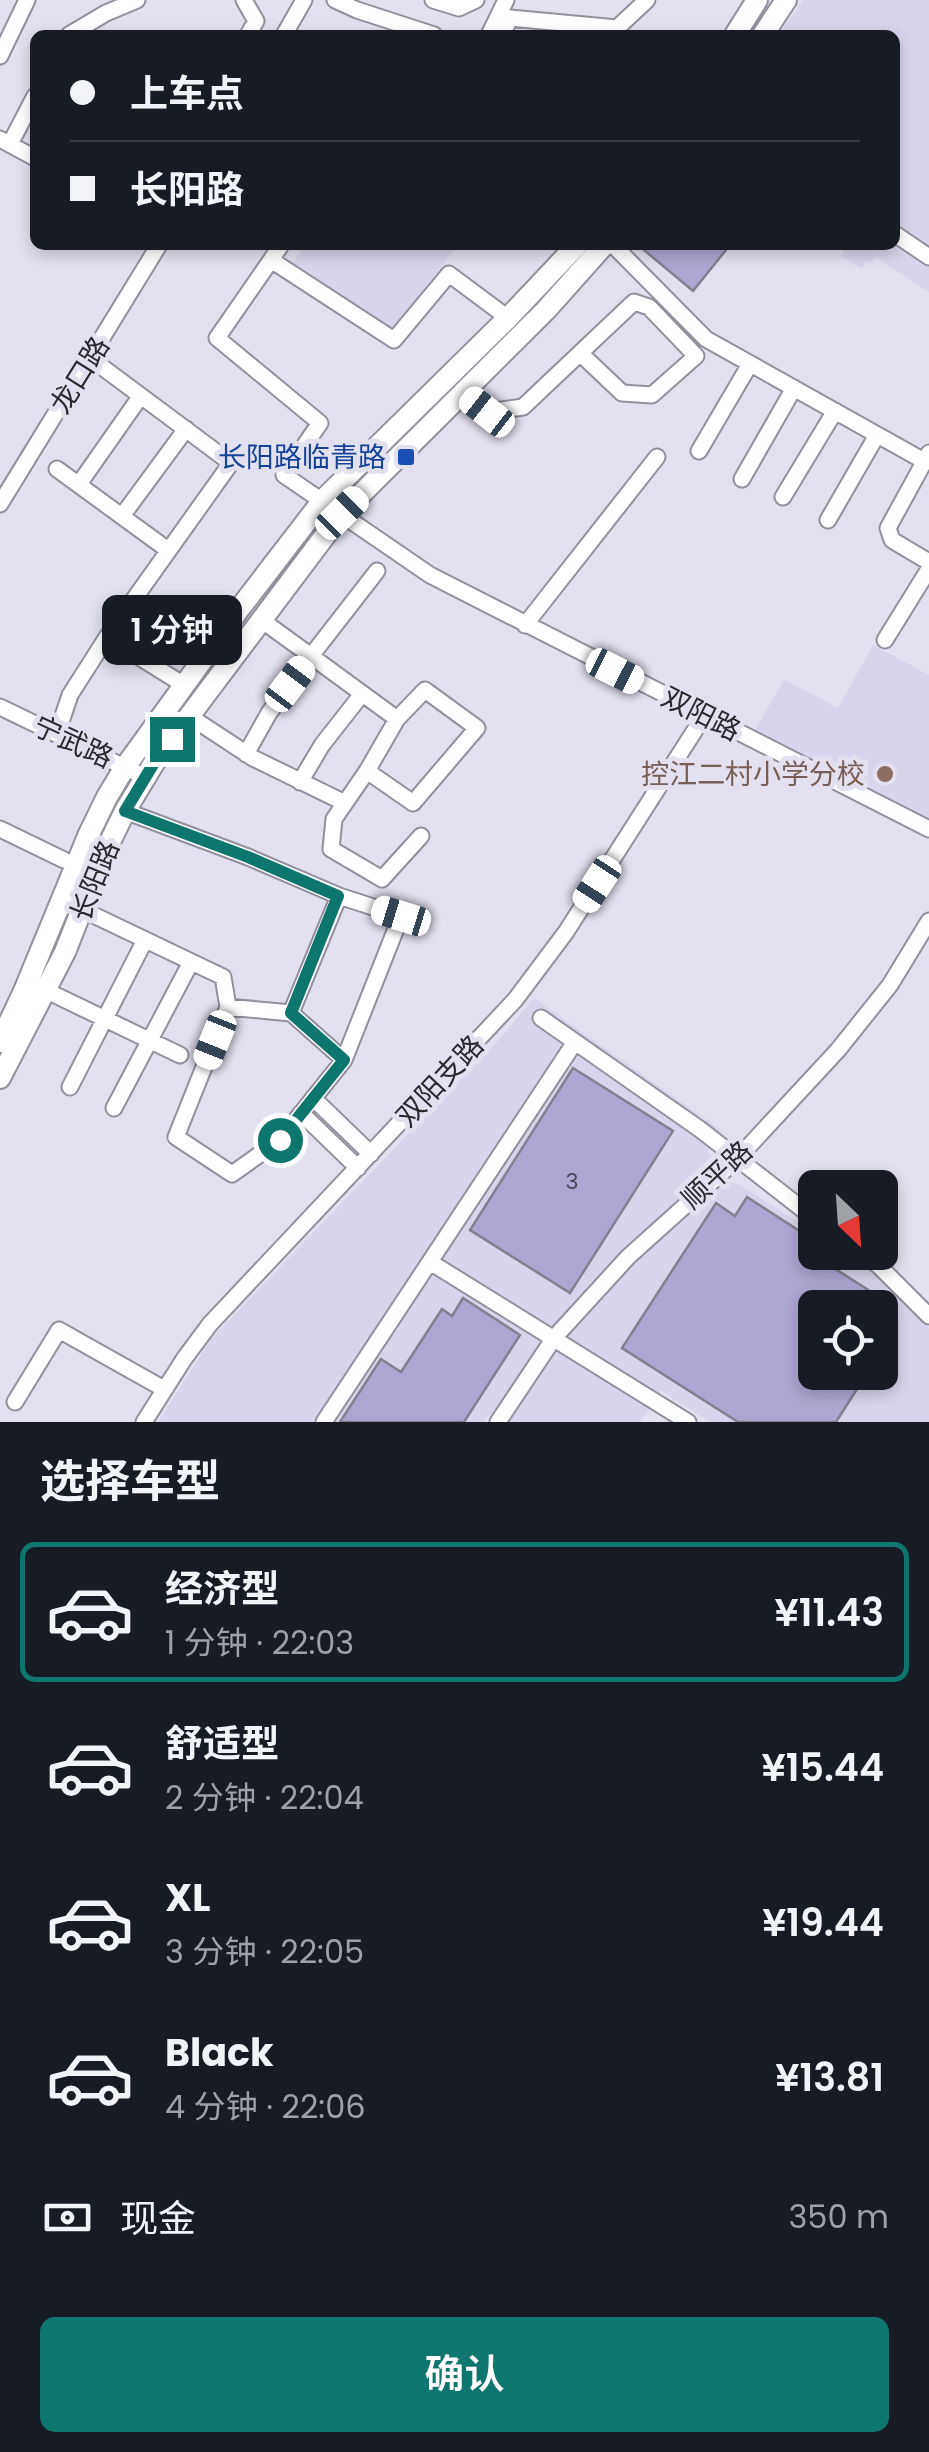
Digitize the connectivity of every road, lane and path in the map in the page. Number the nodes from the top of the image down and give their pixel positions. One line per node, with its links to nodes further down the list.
1 (27, 0): 20 (street)
2 (137, 0): 12 (street)
3 (244, 0): 13 (street)
4 (304, 0): 14 (street)
5 (336, 0): 15 (street)
6 (433, 0): 7 (street)
7 (476, 0)
8 (506, 0): 16 (street)
9 (647, 0): 17 (street)
10 (758, 0): 18 (main road)
11 (786, 0): 19 (main road)
12 (77, 30)
13 (251, 30)
14 (287, 30)
15 (418, 30)
16 (491, 30)
17 (504, 30)
18 (738, 30)
19 (766, 30)
20 (0, 56)
21 (30, 104): 22 (street)
22 (5, 142): 23 (street)
23 (30, 155)
24 (900, 237): 30 (street)
25 (156, 250): 34 (street, 龙口路)
26 (277, 250): 31 (street)
27 (572, 250): 32 (main road, 长阳路)
28 (600, 250): 37 (main road, 长阳路)
29 (618, 250): 35 (street)
30 (929, 257)
31 (270, 260): 32 (street); 49 (street, 双阳路)
32 (508, 318): 49 (main road, 长阳路)
33 (580, 353): 33 (street); 37 (street)
34 (90, 358): 38 (street); 50 (street, 龙口路)
35 (750, 364): 36 (street); 42 (street)
36 (794, 388): 39 (street); 46 (street)
37 (463, 393): 51 (main road, 长阳路)
38 (140, 397): 40 (street); 47 (street)
39 (835, 411): 41 (street); 48 (street)
40 (186, 429): 52 (street); 54 (street)
41 (877, 435): 44 (street); 53 (street)
42 (700, 451)
43 (656, 457): 58 (street)
44 (927, 457): 55 (street)
45 (57, 469): 47 (street)
46 (742, 478)
47 (79, 484): 52 (street)
48 (783, 497)
49 (323, 500): 51 (street, 双阳路); 62 (main road, 长阳路)
50 (0, 504)
51 (342, 513): 57 (main road, 长阳路); 58 (street, 双阳路)
52 (122, 516): 54 (street)
53 (828, 520)
54 (168, 550): 59 (street)
55 (929, 565): 60 (street)
56 (377, 571): 61 (street)
57 (260, 620): 61 (street); 65 (main road, 长阳路)
58 (526, 625): 66 (street, 双阳路)
59 (107, 637): 62 (street); 68 (street)
60 (885, 640)
61 (311, 656): 63 (street); 69 (street)
62 (184, 686): 70 (main road, 长阳路)
63 (362, 694): 67 (street); 73 (street)
64 (0, 708): 68 (street, 宁武路)
65 (190, 716): 69 (street); 72 (main road, 长阳路)
66 (704, 716): 77 (street, 双阳路); 100 (street, 双阳支路)
67 (397, 718): 71 (street); 71 (street)
68 (57, 734): 70 (street, 宁武路)
69 (246, 754): 73 (street)
70 (125, 767): 72 (street, 宁武路); 91 (main road, 长阳路)
71 (368, 772): 74 (street)
72 (145, 777): 75 (main road, 长阳路)
73 (300, 782): 74 (street)
74 (346, 803): 78 (street)
75 (125, 811): 80 (street); 81 (main road, 长阳路)
76 (0, 829): 79 (street)
77 (929, 830)
78 (421, 836)
79 (64, 860)
80 (338, 896): 87 (street); 94 (street)
81 (84, 910): 83 (street); 85 (main road, 长阳路)
82 (929, 920): 101 (street, 顺平路)
83 (146, 940): 84 (street); 89 (street)
84 (191, 962): 86 (street); 90 (street)
85 (47, 991): 89 (street); 95 (main road, 长阳路)
86 (228, 1008): 87 (street); 99 (street)
87 (291, 1013): 94 (street)
88 (541, 1018): 92 (street)
89 (105, 1019): 90 (street); 96 (street)
90 (150, 1040): 93 (street); 98 (street)
91 (0, 1042)
92 (575, 1042): 101 (street); 104 (street)
93 (180, 1055)
94 (344, 1060): 97 (street)
95 (0, 1078)
96 (70, 1088)
97 (313, 1098): 99 (street); 100 (street)
98 (114, 1108)
99 (301, 1114): 102 (street)
100 (372, 1154): 102 (street, 双阳支路)
101 (737, 1159): 103 (street); 107 (street, 顺平路)
102 (358, 1168): 108 (street, 双阳支路)
103 (798, 1206)
104 (430, 1262): 107 (street); 111 (street)
105 (883, 1270): 106 (street)
106 (929, 1316)
107 (554, 1338): 112 (street, 顺平路); 113 (street)
108 (164, 1390): 109 (street); 110 (street, 双阳支路)
109 (15, 1402)
110 (144, 1422)
111 (324, 1422)
112 (498, 1422)
113 (688, 1422)

